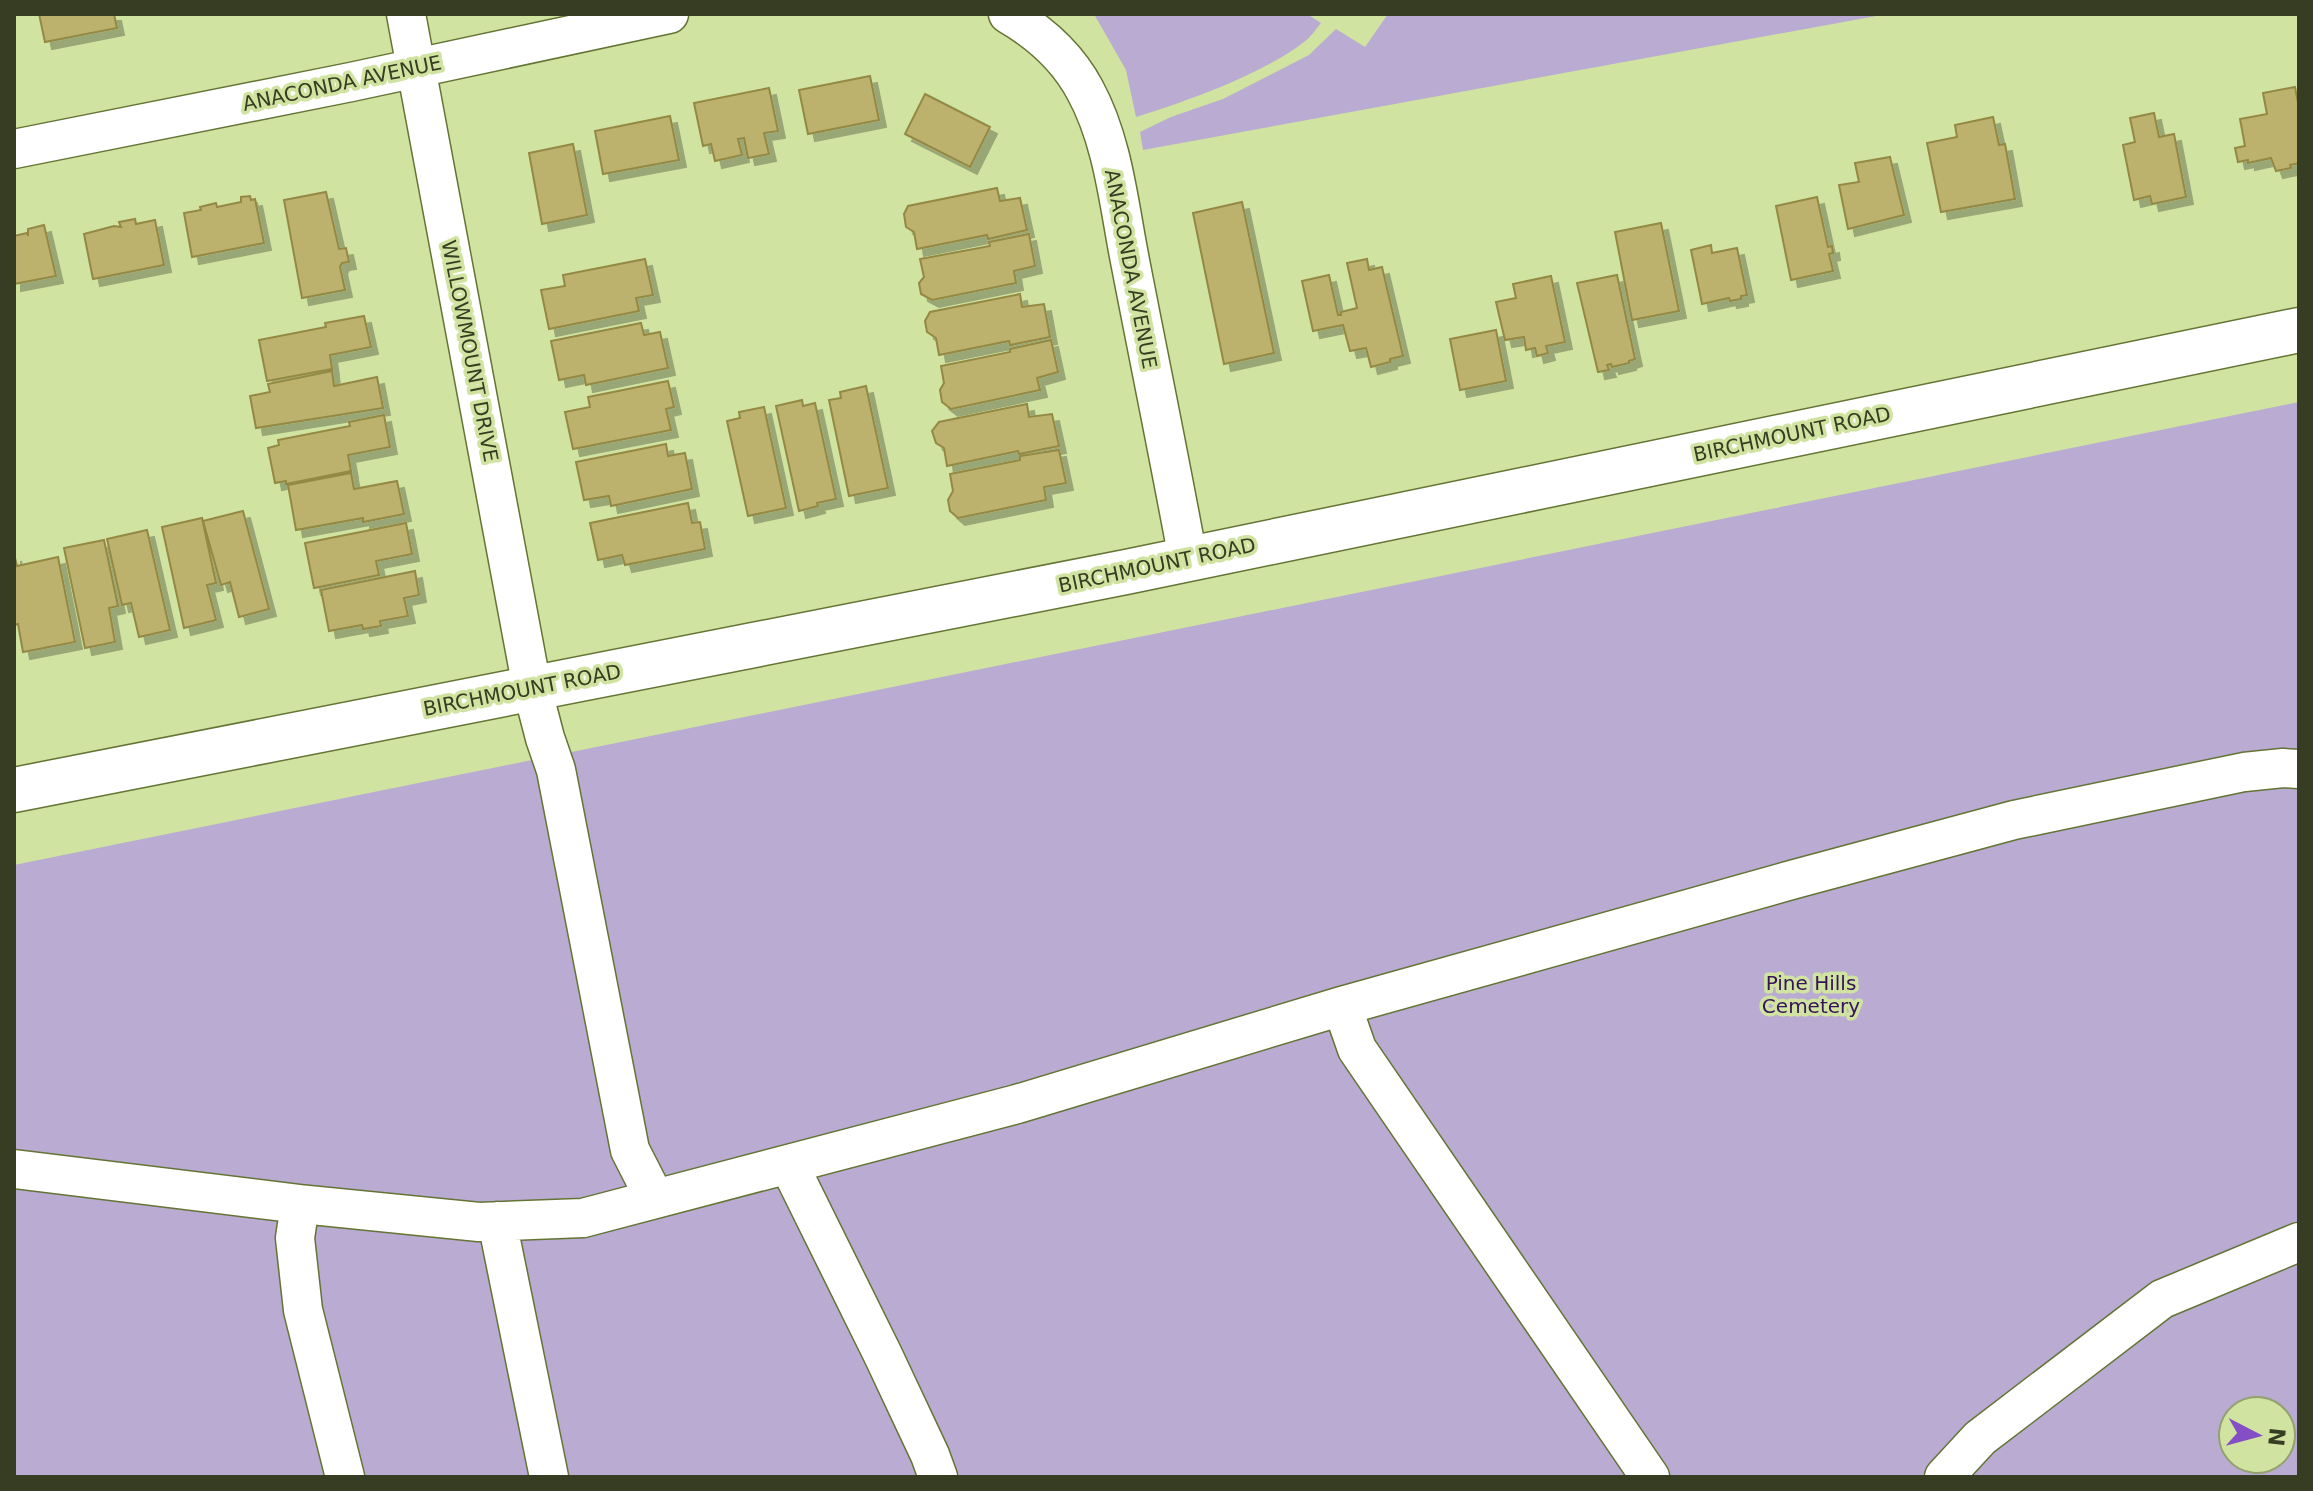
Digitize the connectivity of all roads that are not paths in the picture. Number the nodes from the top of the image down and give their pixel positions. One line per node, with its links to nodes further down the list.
1 (406, 14): 4 (street, WILLOWMOUNT DRIVE)
2 (669, 14): 4 (street, ANACONDA AVENUE)
3 (1008, 14): 7 (street, ANACONDA AVENUE)
4 (417, 68): 5 (street, ANACONDA AVENUE); 8 (street, WILLOWMOUNT DRIVE)
5 (14, 149)
6 (2299, 330): 7 (main road, BIRCHMOUNT ROAD)
7 (1188, 559): 8 (main road, BIRCHMOUNT ROAD)
8 (532, 688): 10 (main road, BIRCHMOUNT ROAD); 14 (street, WILLOWMOUNT DRIVE)
9 (2299, 769): 11 (street)
10 (14, 790)
11 (1342, 1006): 12 (street); 21 (street)
12 (789, 1165): 14 (street); 20 (street)
13 (14, 1169): 15 (street)
14 (655, 1199): 16 (street)
15 (300, 1204): 16 (street); 18 (street)
16 (497, 1221): 19 (street)
17 (2299, 1242): 22 (street)
18 (345, 1477)
19 (549, 1477)
20 (938, 1477)
21 (1650, 1477)
22 (1944, 1477)

